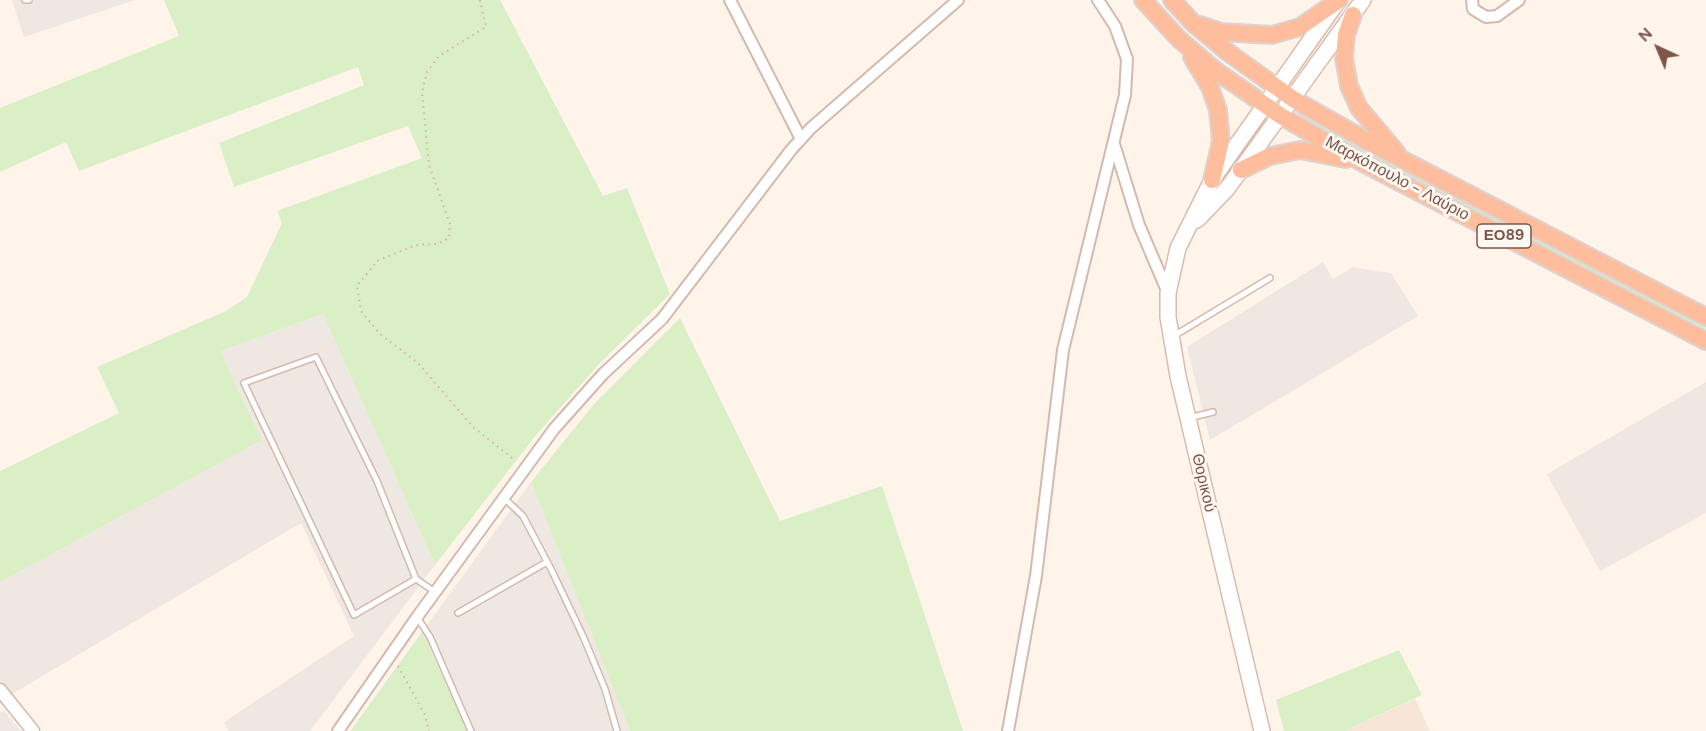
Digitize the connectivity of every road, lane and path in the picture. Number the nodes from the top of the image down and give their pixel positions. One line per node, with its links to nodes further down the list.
1 (480, 0): 32 (path)
2 (730, 0): 18 (street)
3 (958, 0): 18 (street)
4 (1098, 0): 19 (street)
5 (1143, 0): 13 (highway, Μαρκόπουλο - Λαύριο / ΕΟ89)
6 (1172, 0): 12 (highway, Μαρκόπουλο - Λαύριο / ΕΟ89)
7 (1339, 0): 12 (highway); 14 (main road, Θορικού)
8 (1363, 0): 11 (main road, Θορικού)
9 (1472, 0): 10 (street)
10 (1519, 0)
11 (1353, 15): 15 (main road, Θορικού); 20 (highway)
12 (1193, 23): 14 (highway, Μαρκόπουλο - Λαύριο / ΕΟ89)
13 (1179, 39): 16 (highway, Μαρκόπουλο - Λαύριο / ΕΟ89); 23 (highway)
14 (1276, 88): 15 (highway, Μαρκόπουλο - Λαύριο / ΕΟ89); 16 (main road, Θορικού)
15 (1293, 99): 17 (main road, Θορικού); 20 (highway, Μαρκόπουλο - Λαύριο / ΕΟ89)
16 (1264, 106): 17 (highway, Μαρκόπουλο - Λαύριο / ΕΟ89); 23 (main road, Θορικού)
17 (1281, 116): 21 (highway, Μαρκόπουλο - Λαύριο / ΕΟ89); 22 (main road, Θορικού)
18 (801, 139): 32 (street)
19 (1114, 144): 26 (street); 46 (street)
20 (1404, 160): 27 (highway, Μαρκόπουλο - Λαύριο / ΕΟ89)
21 (1365, 164): 22 (highway); 29 (highway, Μαρκόπουλο - Λαύριο / ΕΟ89)
22 (1241, 170): 24 (main road, Θορικού)
23 (1212, 180): 24 (main road, Θορικού)
24 (1185, 234): 26 (main road, Θορικού)
25 (1270, 278): 28 (lane)
26 (1168, 293): 28 (main road, Θορικού)
27 (1706, 317)
28 (1171, 338): 31 (main road, Θορικού)
29 (1706, 341)
30 (1213, 412): 31 (lane)
31 (1188, 419): 47 (main road, Θορικού)
32 (526, 468): 33 (street)
33 (504, 498): 34 (lane); 36 (street)
34 (547, 562): 37 (lane); 45 (lane)
35 (416, 579): 35 (lane); 36 (lane)
36 (435, 592): 38 (street)
37 (458, 613)
38 (417, 617): 39 (street); 44 (lane)
39 (391, 656): 42 (street); 43 (path)
40 (0, 690): 41 (street)
41 (33, 731)
42 (338, 731)
43 (429, 731)
44 (471, 731)
45 (617, 731)
46 (1008, 731)
47 (1262, 731)

